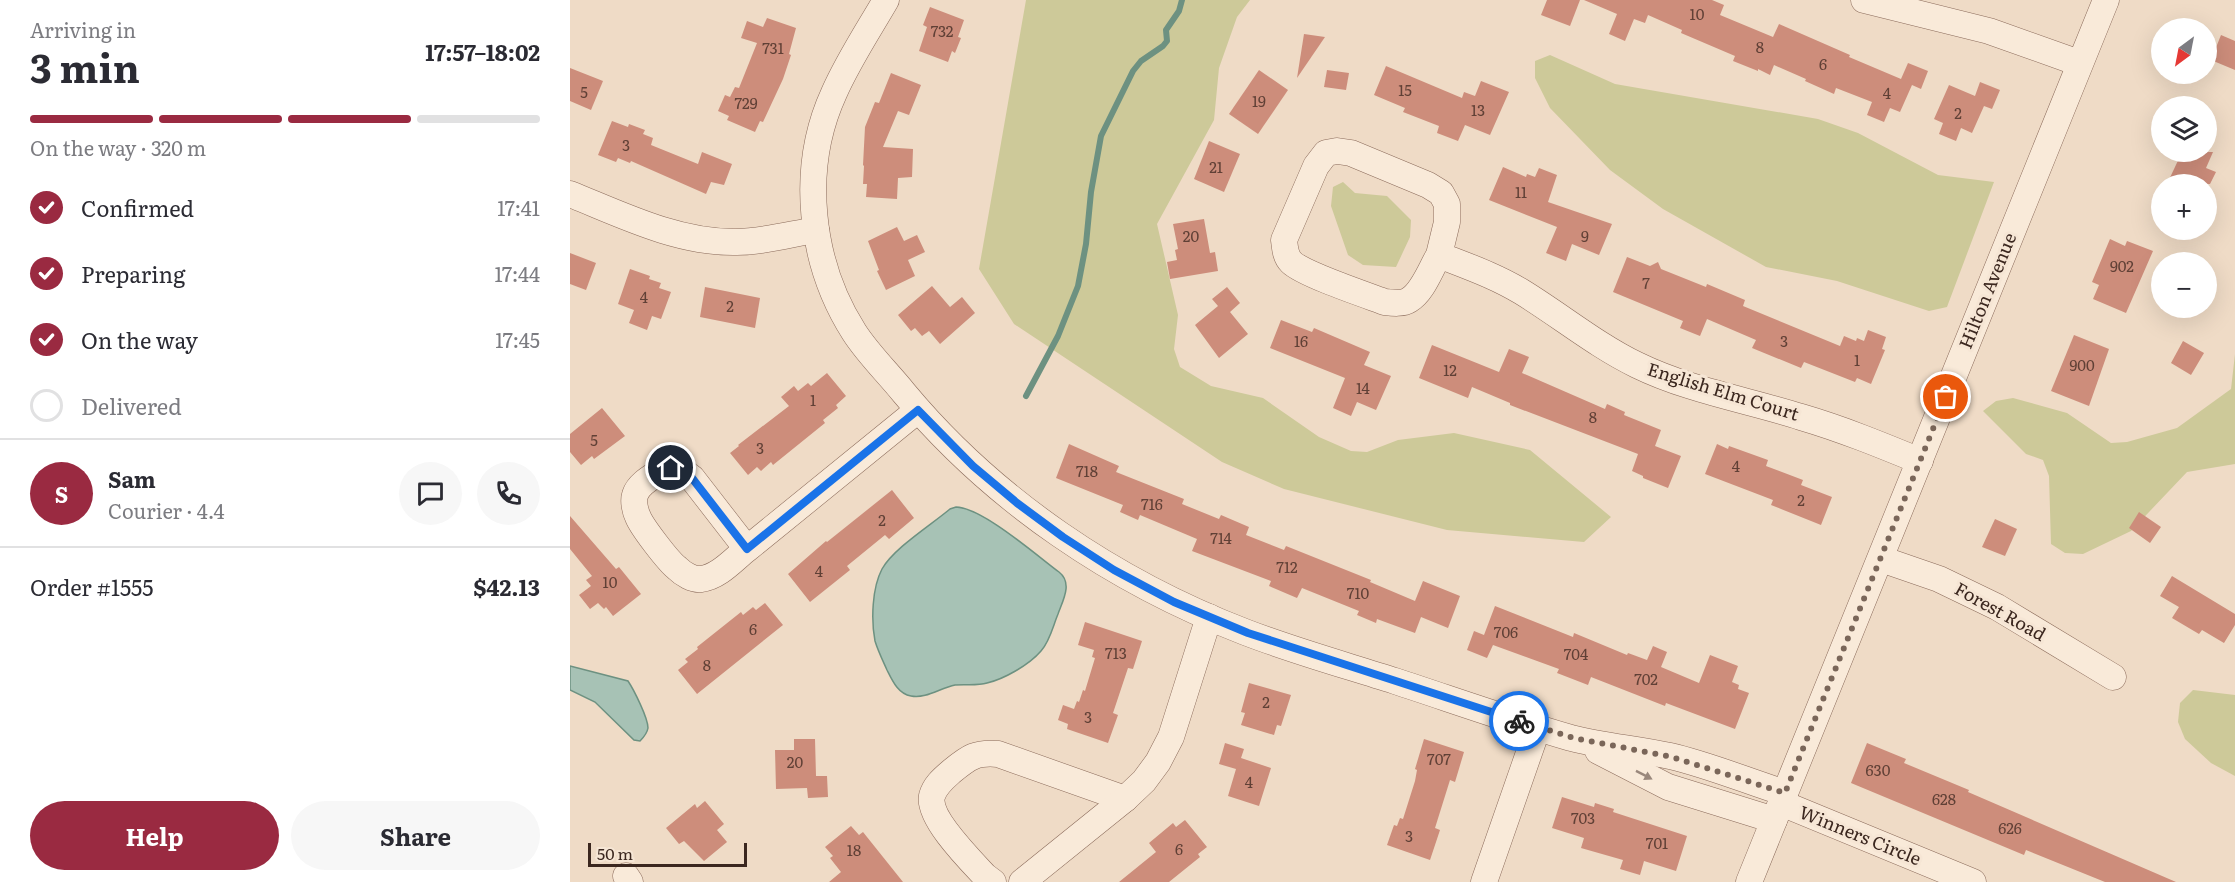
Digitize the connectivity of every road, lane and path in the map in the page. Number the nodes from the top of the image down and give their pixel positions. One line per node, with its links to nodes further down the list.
1 (886, 0): 6 (street, Winners Circle)
2 (1864, 0): 4 (street)
3 (2106, 0): 4 (street, Hilton Avenue)
4 (2079, 63): 9 (street, Hilton Avenue)
5 (570, 194): 6 (street)
6 (816, 230): 8 (street, Winners Circle)
7 (1439, 255): 7 (street); 9 (street, English Elm Court)
8 (918, 410): 10 (street); 12 (street, Winners Circle)
9 (1920, 461): 11 (street, Hilton Avenue)
10 (747, 549): 10 (street)
11 (1881, 559): 13 (street, Forest Road); 16 (street, Hilton Avenue)
12 (1209, 617): 14 (street, Winners Circle); 15 (street)
13 (2113, 677)
14 (1538, 727): 16 (street, Winners Circle); 19 (street)
15 (1125, 799): 17 (street); 18 (street)
16 (1780, 805): 20 (street, Hilton Avenue); 21 (street, Winners Circle)
17 (993, 882)
18 (1022, 882)
19 (1484, 882)
20 (1749, 882)
21 (1973, 882)

